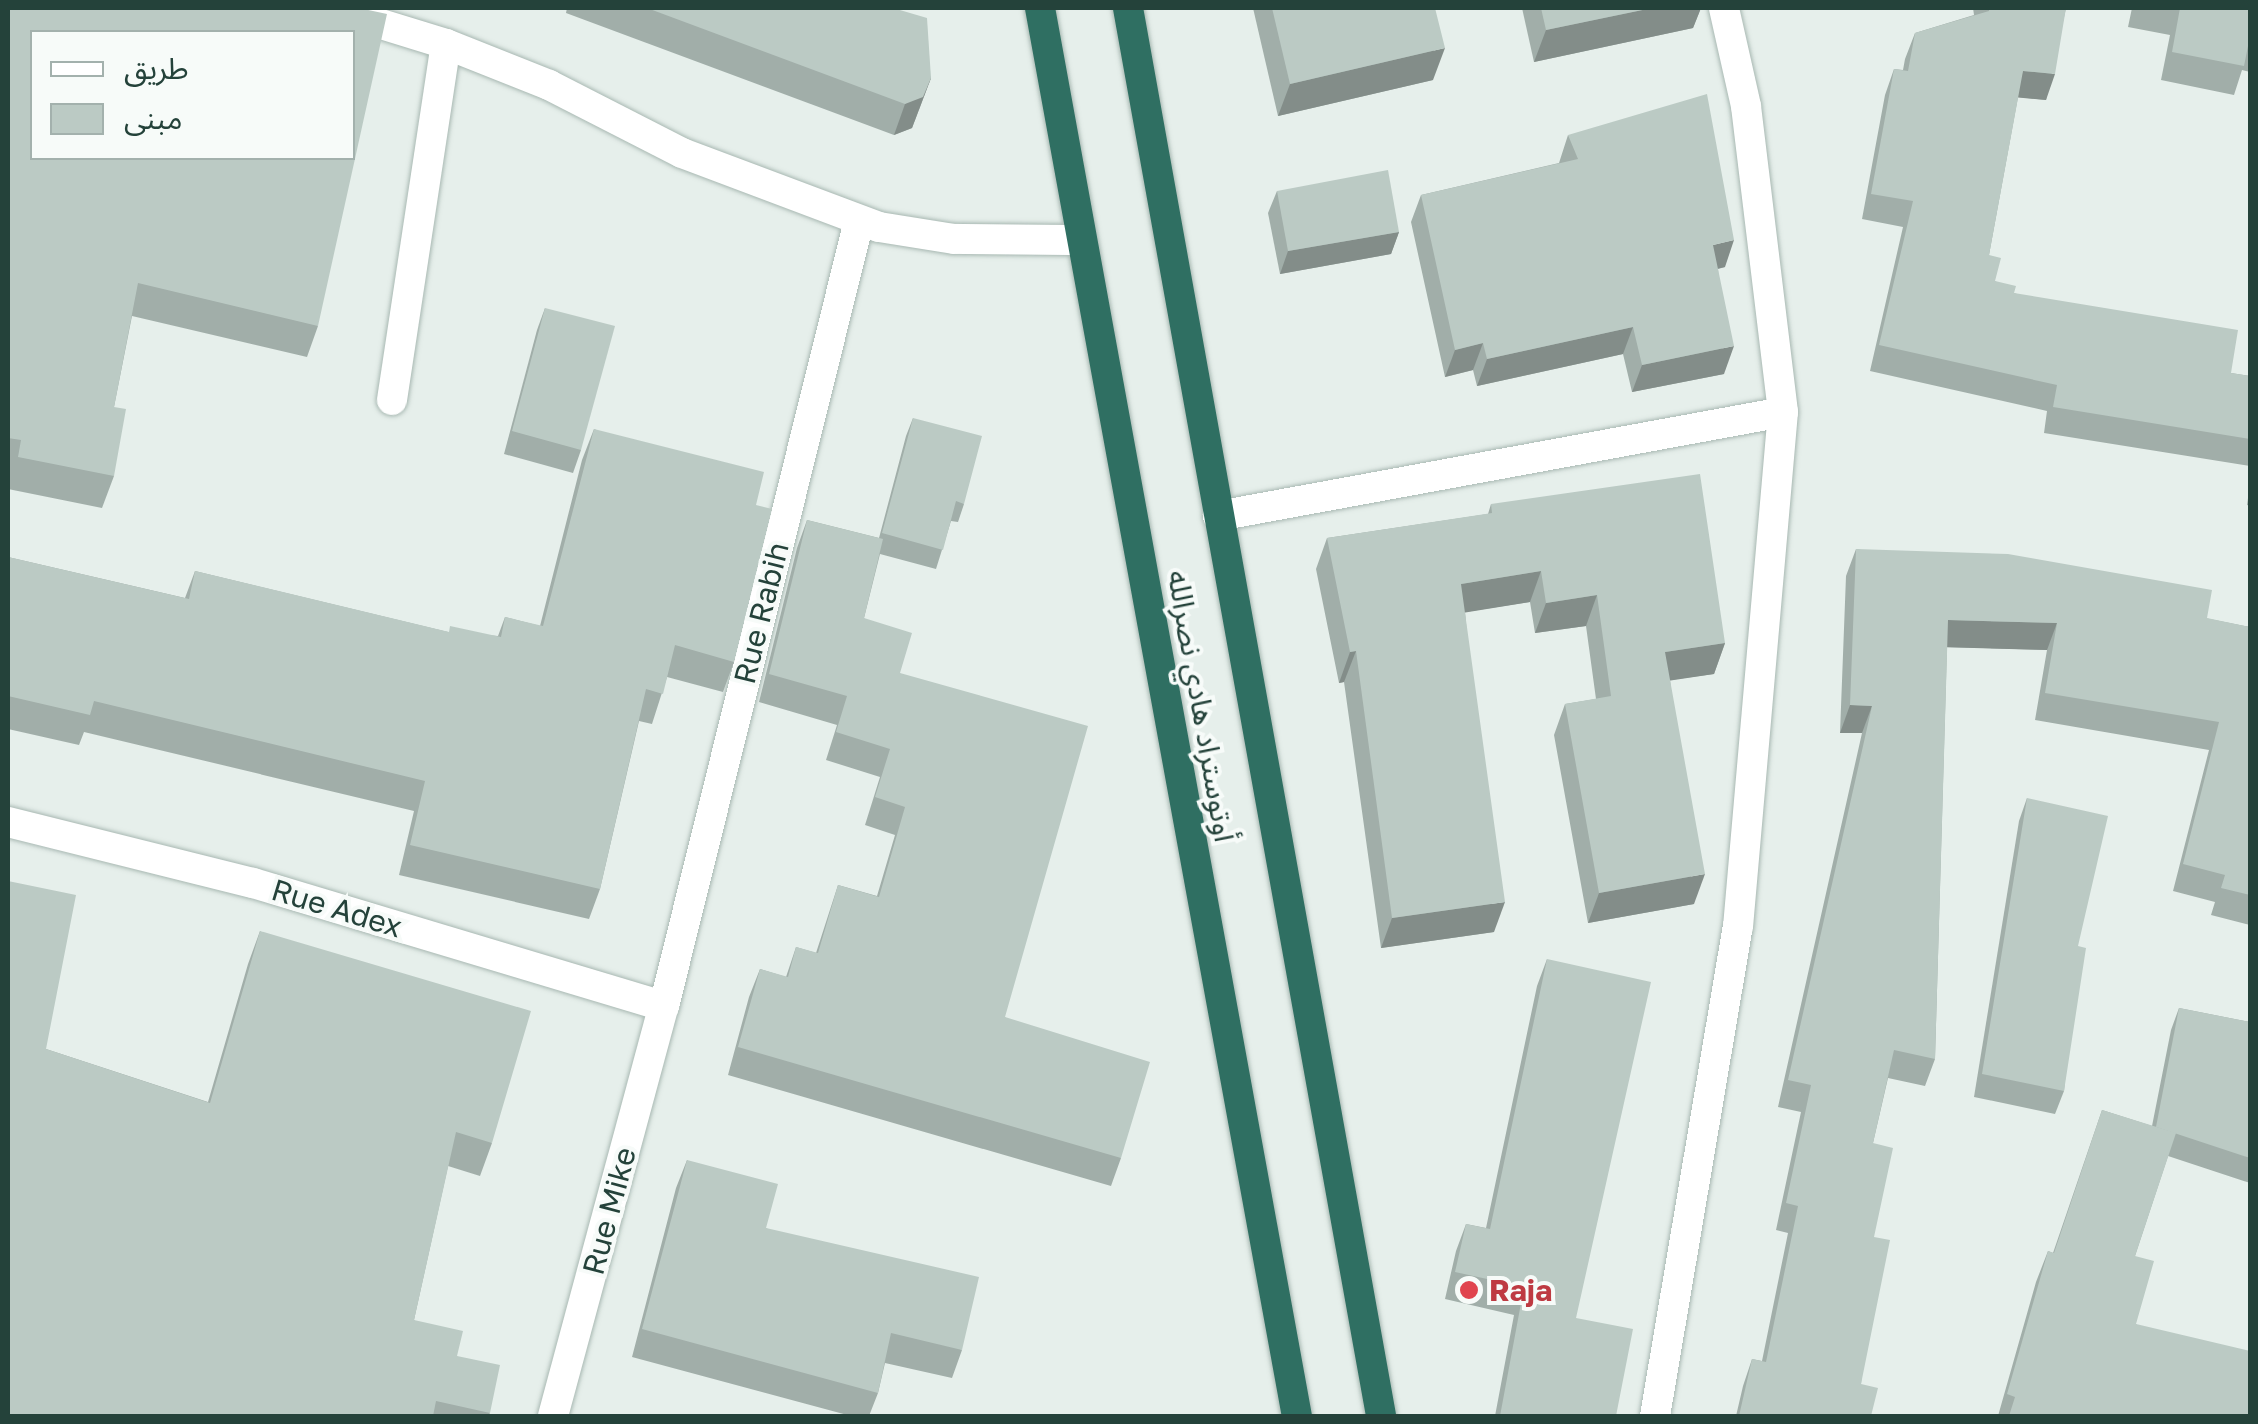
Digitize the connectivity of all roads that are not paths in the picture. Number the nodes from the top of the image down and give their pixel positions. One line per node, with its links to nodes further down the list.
1 (329, 8): 5 (street)
2 (1040, 8): 7 (highway, أوتوستراد هادي نصرالله)
3 (1128, 8): 10 (highway, أوتوستراد هادي نصرالله)
4 (1724, 8): 9 (street)
5 (446, 44): 6 (street); 8 (street)
6 (859, 220): 7 (street); 12 (street, Rue Rabih)
7 (1080, 240): 14 (highway, أوتوستراد هادي نصرالله)
8 (392, 400)
9 (1783, 412): 10 (street); 16 (street)
10 (1218, 516): 15 (highway, أوتوستراد هادي نصرالله)
11 (8, 822): 12 (street, Rue Adex)
12 (664, 1006): 13 (street, Rue Mike)
13 (553, 1416)
14 (1297, 1416)
15 (1381, 1416)
16 (1655, 1416)

